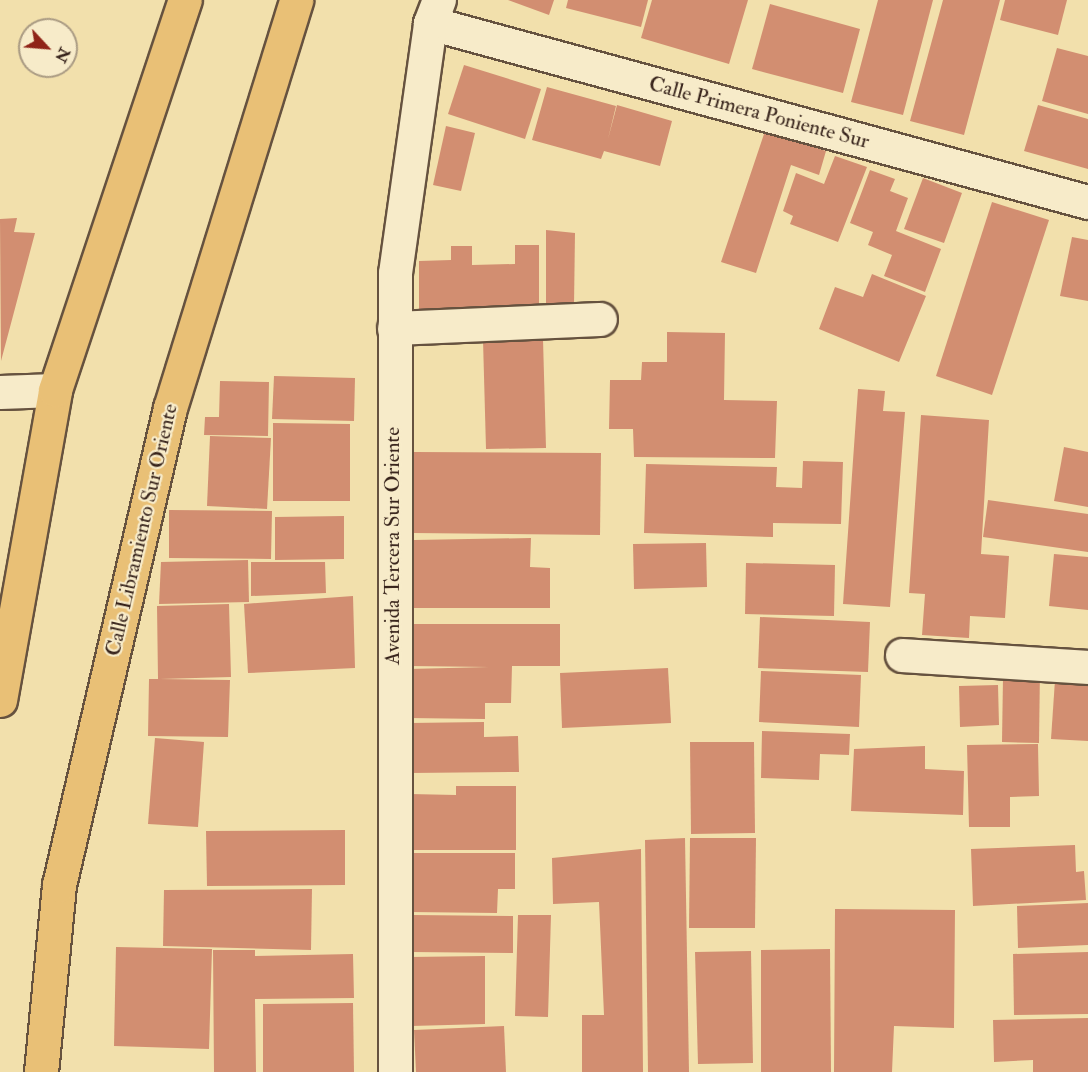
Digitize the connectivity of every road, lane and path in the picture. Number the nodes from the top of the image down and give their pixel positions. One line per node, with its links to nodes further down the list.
1 (185, 0): 7 (main road)
2 (296, 0): 12 (main road, Calle Libramiento Sur Oriente)
3 (435, 12): 4 (street, Calle Primera Poniente Sur); 6 (street, Avenida Tercera Sur Oriente)
4 (1088, 202)
5 (600, 319): 6 (street)
6 (394, 328): 13 (street, Avenida Tercera Sur Oriente)
7 (55, 390): 8 (street); 11 (main road)
8 (0, 392)
9 (902, 655): 10 (street)
10 (1088, 667)
11 (0, 700)
12 (41, 1072)
13 (395, 1072)

